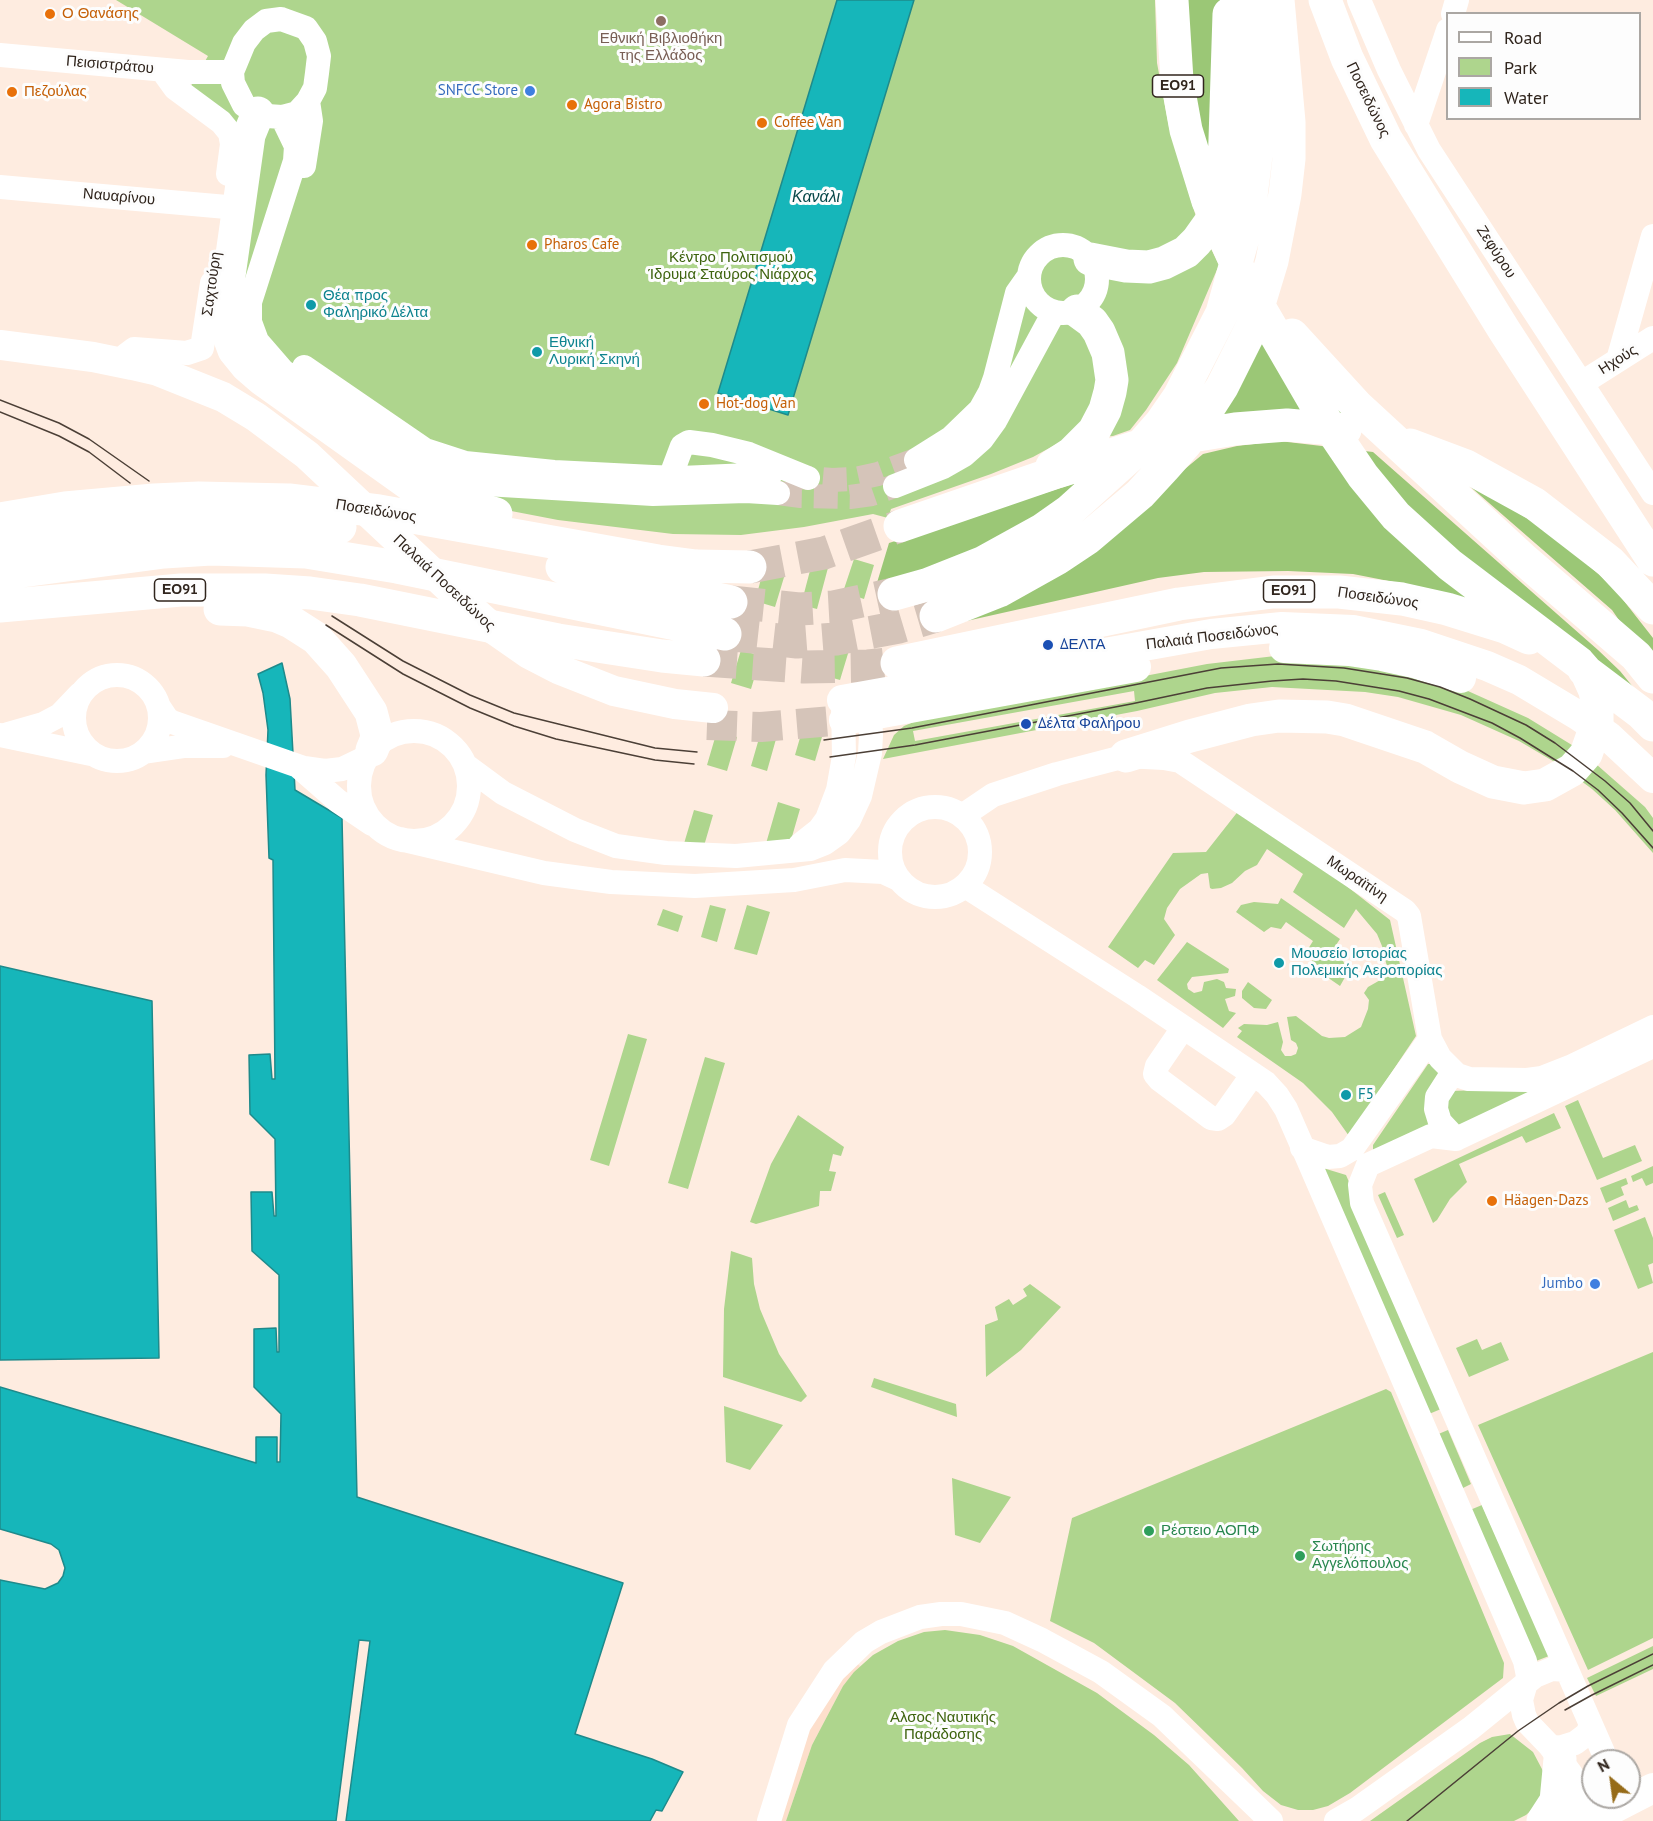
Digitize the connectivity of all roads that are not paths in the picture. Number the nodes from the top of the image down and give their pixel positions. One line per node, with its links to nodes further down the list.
1 (1172, 0): 19 (highway, ΕΟ91)
2 (1230, 0): 21 (highway)
3 (1246, 0): 43 (highway)
4 (1278, 0): 47 (highway)
5 (1325, 0): 40 (highway, Ποσειδώνος)
6 (1359, 0): 10 (street, Ζεφύρου)
7 (1446, 36): 12 (street)
8 (0, 55): 9 (street, Πεισιστράτου)
9 (162, 70): 11 (street); 16 (street, Πεισιστράτου)
10 (1389, 70): 12 (street); 15 (street, Ζεφύρου)
11 (232, 72): 13 (street); 14 (street)
12 (1432, 76): 15 (street)
13 (308, 101): 14 (street); 31 (street)
14 (270, 115): 18 (highway); 31 (street)
15 (1416, 125): 29 (street, Ζεφύρου)
16 (230, 133): 18 (street, Σαχτούρη)
17 (0, 187): 18 (street, Ναυαρίνου)
18 (231, 207): 28 (street, Σαχτούρη); 39 (highway)
19 (1222, 232): 52 (highway, ΕΟ91); 62 (highway)
20 (1653, 236): 27 (street)
21 (1090, 259): 22 (street); 23 (street)
22 (1029, 276): 23 (street); 30 (street)
23 (1065, 312): 33 (highway); 34 (street)
24 (1653, 338): 27 (street, Ηχούς)
25 (0, 345): 28 (main road, Παλαιά Ποσειδώνος)
26 (0, 360): 28 (main road, Παλαιά Ποσειδώνος)
27 (1618, 360): 29 (street, Ηχούς)
28 (123, 363)
29 (1582, 383): 35 (street, Ζεφύρου)
30 (916, 460)
31 (670, 478): 32 (street)
32 (808, 478)
33 (1024, 483): 37 (highway); 46 (highway)
34 (896, 486)
35 (1653, 493)
36 (0, 519): 39 (highway, Ποσειδώνος)
37 (900, 526)
38 (0, 544): 44 (highway)
39 (615, 554): 41 (highway, Ποσειδώνος)
40 (1653, 560)
41 (750, 567)
42 (0, 574): 49 (highway)
43 (894, 594)
44 (731, 602)
45 (0, 606): 50 (highway, ΕΟ91)
46 (1649, 607)
47 (936, 616)
48 (0, 625): 60 (highway)
49 (725, 634)
50 (704, 660)
51 (897, 663): 56 (highway, Ποσειδώνος / ΕΟ91)
52 (1653, 677)
53 (80, 694): 54 (street); 57 (street); 61 (street)
54 (159, 707): 58 (street); 59 (street)
55 (856, 708): 65 (main road, Παλαιά Ποσειδώνος); 66 (street); 67 (main road, Παλαιά Ποσειδώνος)
56 (1653, 725)
57 (1, 735): 61 (street)
58 (240, 745): 59 (street); 63 (street)
59 (144, 752): 61 (street)
60 (370, 753): 63 (street); 64 (street); 70 (street)
61 (91, 754)
62 (1126, 756): 69 (street, Μωραϊτίνη); 78 (street, Μωραϊτίνη)
63 (296, 765): 70 (street)
64 (465, 765): 66 (street); 68 (street)
65 (1653, 778)
66 (503, 793): 68 (street)
67 (1653, 801)
68 (462, 812): 70 (street); 72 (street)
69 (962, 816): 71 (street); 75 (street)
70 (391, 835): 72 (street)
71 (892, 838): 73 (street); 74 (street)
72 (488, 860): 73 (street)
73 (845, 870): 74 (street)
74 (898, 879): 75 (street)
75 (965, 886): 77 (street)
76 (1653, 1027): 82 (street)
77 (1183, 1028): 81 (street); 81 (street)
78 (1430, 1039): 80 (street, Μωραϊτίνη); 85 (street)
79 (1653, 1047): 82 (street)
80 (1453, 1072): 82 (street); 83 (street)
81 (1253, 1074): 84 (street)
82 (1574, 1075): 83 (street)
83 (1456, 1138): 85 (street)
84 (1302, 1148): 85 (street); 87 (street)
85 (1360, 1157): 86 (street)
86 (1455, 1415): 87 (street); 88 (street)
87 (1424, 1429): 89 (street)
88 (1486, 1487): 89 (street); 90 (street)
89 (1455, 1501): 91 (street)
90 (1567, 1670): 91 (street); 93 (street)
91 (1527, 1683): 92 (street); 94 (street)
92 (1527, 1722): 94 (street); 96 (street)
93 (1591, 1725): 95 (street); 96 (street)
94 (1471, 1728): 101 (street)
95 (1602, 1749)
96 (1555, 1753): 97 (street); 102 (highway)
97 (1581, 1778)
98 (1586, 1809): 103 (highway)
99 (769, 1821): 100 (street)
100 (1271, 1821)
101 (1336, 1821)
102 (1543, 1821)
103 (1550, 1821)

